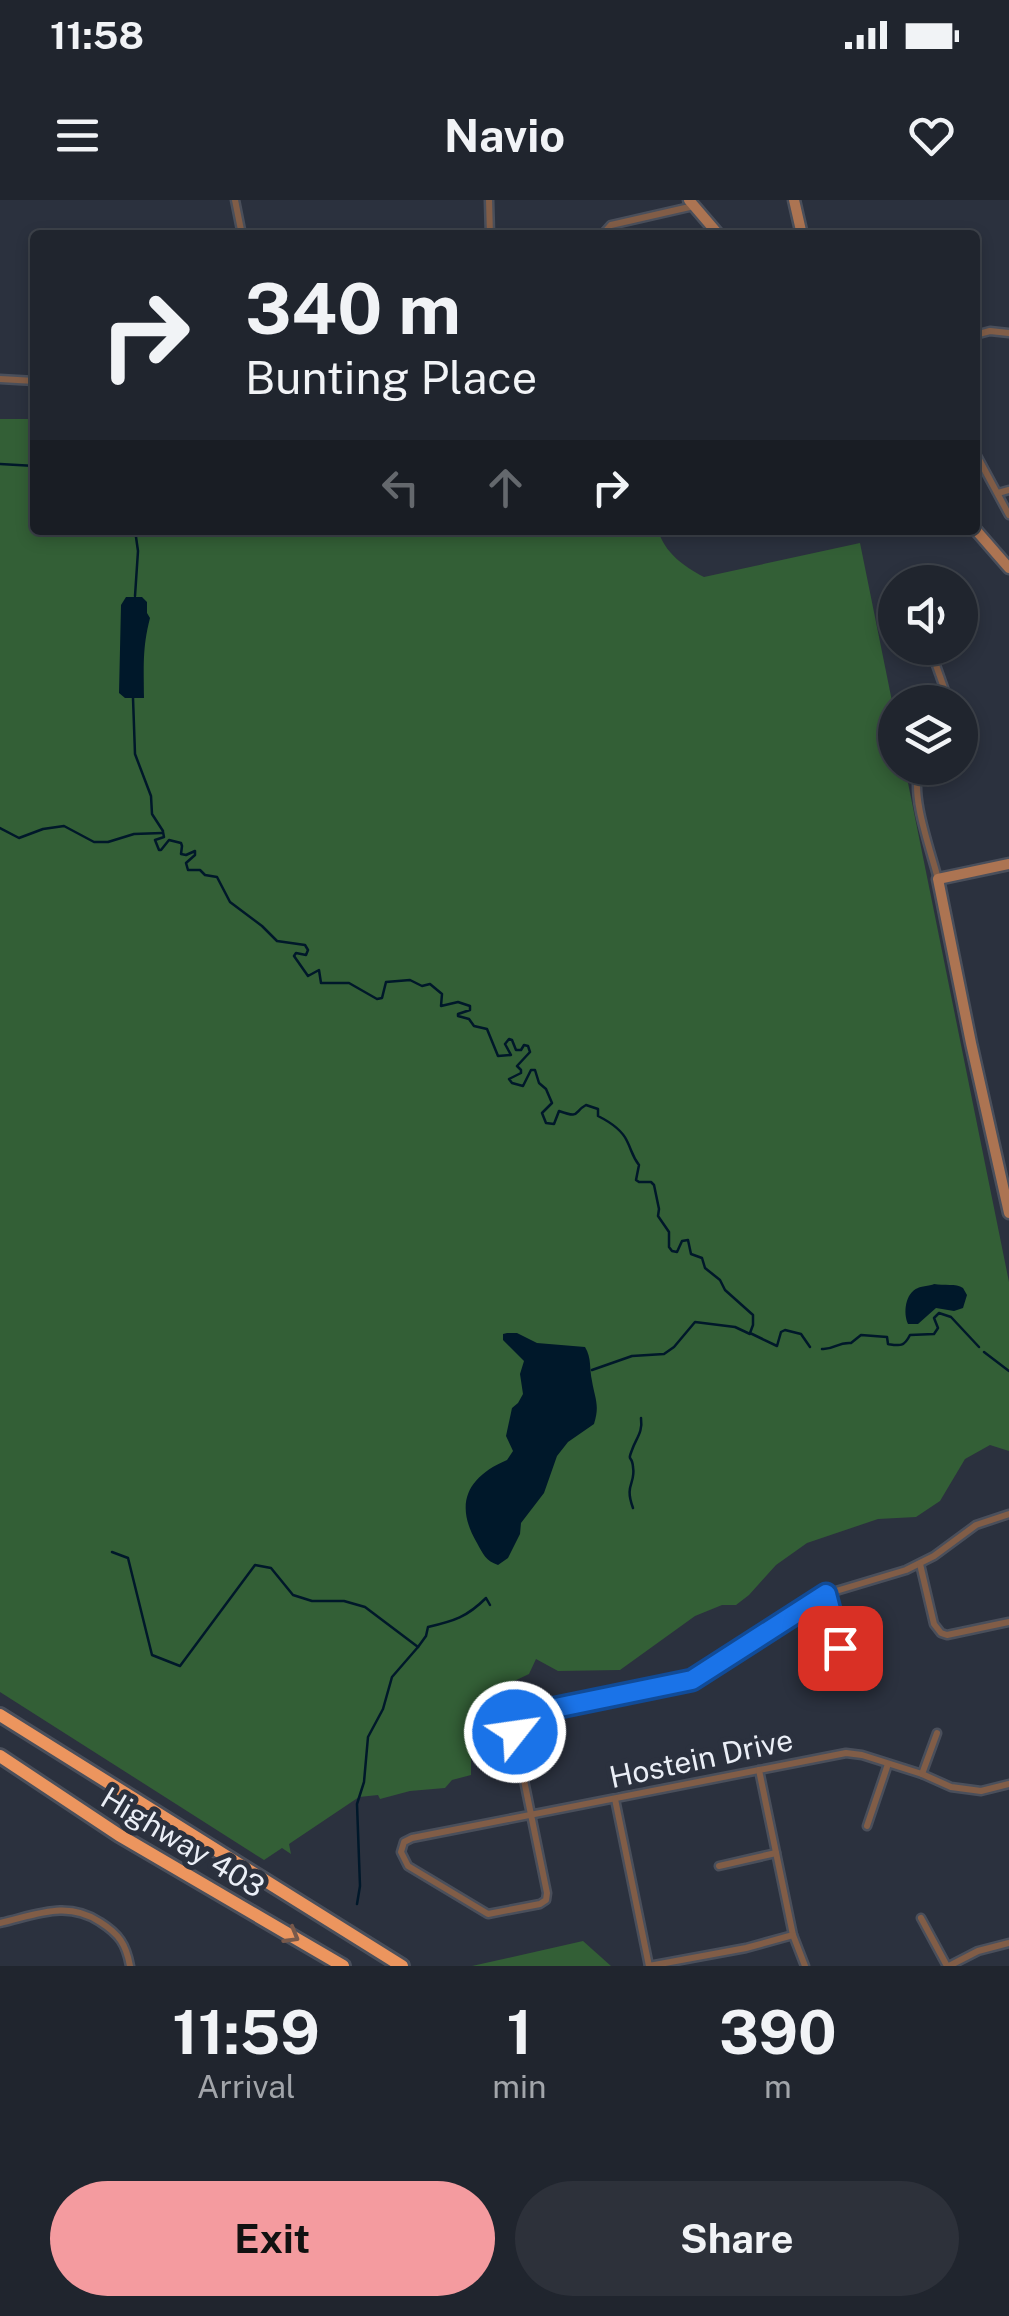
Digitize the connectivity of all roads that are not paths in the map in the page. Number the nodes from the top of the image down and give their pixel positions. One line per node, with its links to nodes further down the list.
1 (235, 200): 5 (street)
2 (489, 200): 6 (street)
3 (794, 200): 9 (main road)
4 (691, 203): 7 (street); 8 (main road)
5 (241, 230)
6 (490, 230)
7 (604, 230)
8 (714, 230)
9 (801, 230)
10 (980, 333): 11 (street)
11 (1009, 333)
12 (0, 379): 13 (street)
13 (30, 382)
14 (980, 461): 16 (street)
15 (1009, 490): 16 (street)
16 (998, 493): 17 (street)
17 (1009, 516)
18 (980, 535): 19 (main road)
19 (1009, 568)
20 (917, 785): 22 (street)
21 (1009, 864): 22 (main road)
22 (938, 878): 23 (main road)
23 (1009, 1212)
24 (1009, 1514): 25 (street)
25 (920, 1564): 26 (street); 27 (street)
26 (826, 1594): 28 (street); 39 (street)
27 (1009, 1622)
28 (840, 1648)
29 (0, 1704): 37 (highway)
30 (0, 1715): 37 (highway, Highway 403)
31 (937, 1734): 35 (street)
32 (0, 1756): 48 (highway, Highway 403, one-way to 48)
33 (888, 1764): 34 (street, Hostein Drive); 35 (street, Hostein Drive); 40 (street)
34 (759, 1770): 38 (street, Hostein Drive); 41 (street)
35 (922, 1774): 36 (street, Hostein Drive)
36 (1009, 1784)
37 (110, 1785): 49 (highway, Highway 403)
38 (615, 1800): 39 (street, Hostein Drive); 50 (street)
39 (532, 1812): 39 (street, Hostein Drive)
40 (867, 1826)
41 (776, 1853): 42 (street); 45 (street)
42 (719, 1866)
43 (921, 1918): 52 (street)
44 (0, 1923): 47 (street)
45 (793, 1936): 50 (street); 51 (street)
46 (1009, 1943): 52 (street)
47 (130, 1966)
48 (343, 1966)
49 (402, 1966)
50 (649, 1966)
51 (804, 1966)
52 (948, 1966)

